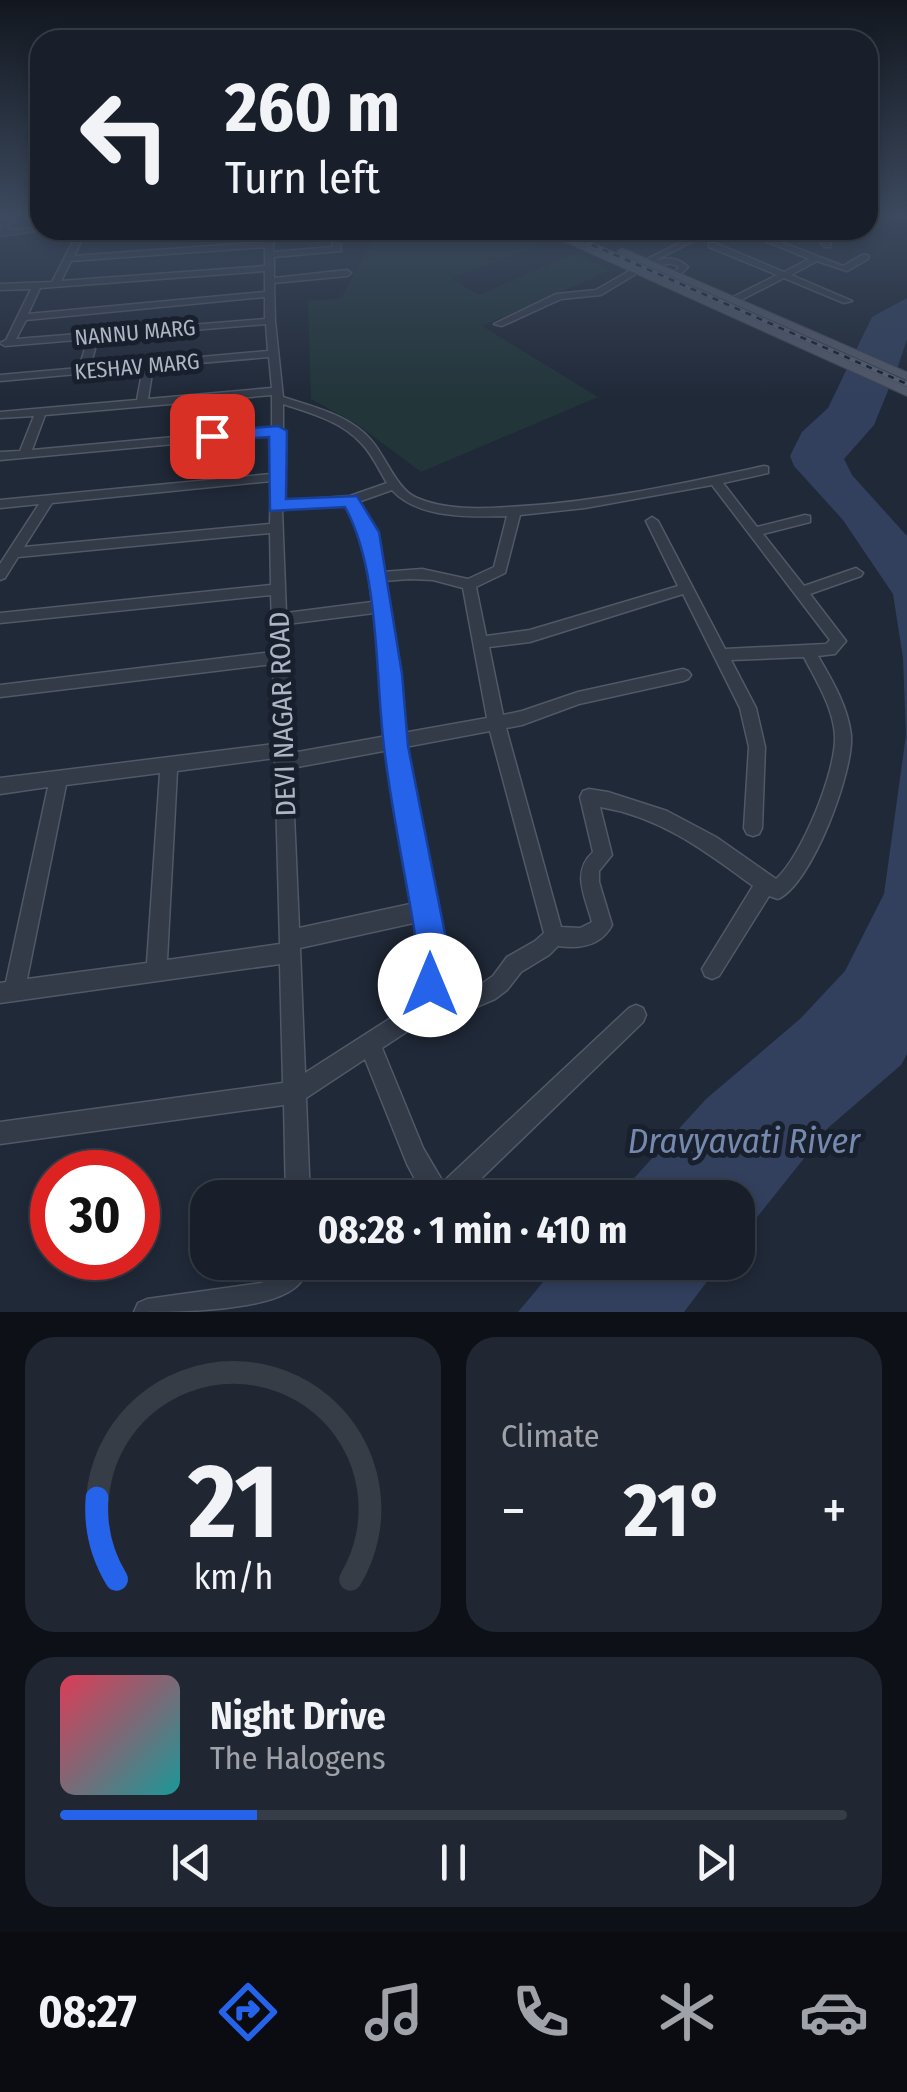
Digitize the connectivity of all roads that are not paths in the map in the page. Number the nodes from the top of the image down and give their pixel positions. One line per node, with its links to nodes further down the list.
1 (59, 277): 12 (street)
2 (160, 277): 12 (street)
3 (271, 277): 10 (street, DEVI NAGAR ROAD)
4 (317, 277): 10 (street)
5 (625, 277): 20 (street)
6 (652, 277): 29 (main road)
7 (683, 277): 15 (main road)
8 (780, 277): 15 (street)
9 (790, 277): 16 (street)
10 (271, 282): 14 (street, DEVI NAGAR ROAD)
11 (37, 286): 12 (street); 13 (street); 18 (street)
12 (54, 286)
13 (0, 288)
14 (270, 294): 17 (street); 19 (street, DEVI NAGAR ROAD)
15 (734, 300): 27 (main road)
16 (847, 300)
17 (158, 302): 18 (street); 21 (street)
18 (22, 317): 23 (street)
19 (270, 321): 21 (street, NANNU MARG); 24 (street, DEVI NAGAR ROAD)
20 (499, 324)
21 (153, 331): 22 (street, NANNU MARG)
22 (94, 336): 23 (street, NANNU MARG); 26 (street)
23 (5, 343)
24 (274, 353): 25 (street, KESHAV MARG); 30 (street, DEVI NAGAR ROAD)
25 (148, 366): 26 (street, KESHAV MARG); 31 (street)
26 (83, 372): 28 (street, KESHAV MARG)
27 (907, 376)
28 (0, 378)
29 (907, 392)
30 (278, 395): 31 (street); 34 (street, DEVI NAGAR ROAD); 40 (street)
31 (142, 403): 32 (street)
32 (41, 412): 33 (street); 35 (street)
33 (0, 415)
34 (278, 431): 35 (street); 38 (street, DEVI NAGAR ROAD)
35 (25, 453): 36 (street)
36 (0, 456)
37 (764, 470): 39 (street)
38 (277, 477): 41 (street); 44 (street, DEVI NAGAR ROAD)
39 (714, 480): 45 (street); 49 (street)
40 (396, 484): 42 (street); 45 (street)
41 (47, 500): 43 (street); 50 (street)
42 (351, 500): 44 (street); 53 (street)
43 (0, 504)
44 (277, 506): 48 (street, DEVI NAGAR ROAD)
45 (514, 512): 54 (street)
46 (805, 519): 49 (street)
47 (652, 521): 55 (street)
48 (276, 528): 50 (street); 56 (street, DEVI NAGAR ROAD)
49 (757, 531): 57 (street)
50 (14, 552): 52 (street)
51 (856, 573): 57 (street)
52 (0, 575)
53 (374, 578): 54 (street); 58 (street)
54 (469, 585): 61 (street)
55 (688, 588): 61 (street); 63 (street)
56 (278, 589): 59 (street); 60 (street, DEVI NAGAR ROAD)
57 (804, 591): 62 (street)
58 (380, 607): 60 (street); 68 (street)
59 (0, 618)
60 (279, 619): 64 (street, DEVI NAGAR ROAD)
61 (480, 642): 67 (street)
62 (808, 651): 63 (street); 74 (street)
63 (722, 655): 73 (street)
64 (280, 657): 66 (street); 69 (street, DEVI NAGAR ROAD)
65 (683, 675): 67 (street)
66 (0, 691)
67 (496, 722): 68 (street); 76 (street)
68 (395, 740): 69 (street); 75 (street)
69 (283, 756): 70 (street); 77 (street, DEVI NAGAR ROAD)
70 (169, 764): 71 (street); 79 (street)
71 (59, 778): 72 (street); 80 (street)
72 (0, 786)
73 (752, 828)
74 (765, 885): 76 (street); 78 (street)
75 (425, 911): 77 (street); 81 (street)
76 (554, 935): 81 (street)
77 (289, 947): 79 (street); 84 (street, DEVI NAGAR ROAD)
78 (712, 970)
79 (156, 973): 80 (street)
80 (7, 992)
81 (414, 1014): 83 (street)
82 (636, 1015): 83 (street)
83 (370, 1046): 84 (street)
84 (293, 1093): 85 (street); 86 (street, DEVI NAGAR ROAD)
85 (0, 1133)
86 (297, 1180)
87 (283, 1280): 88 (street)
88 (147, 1312)

